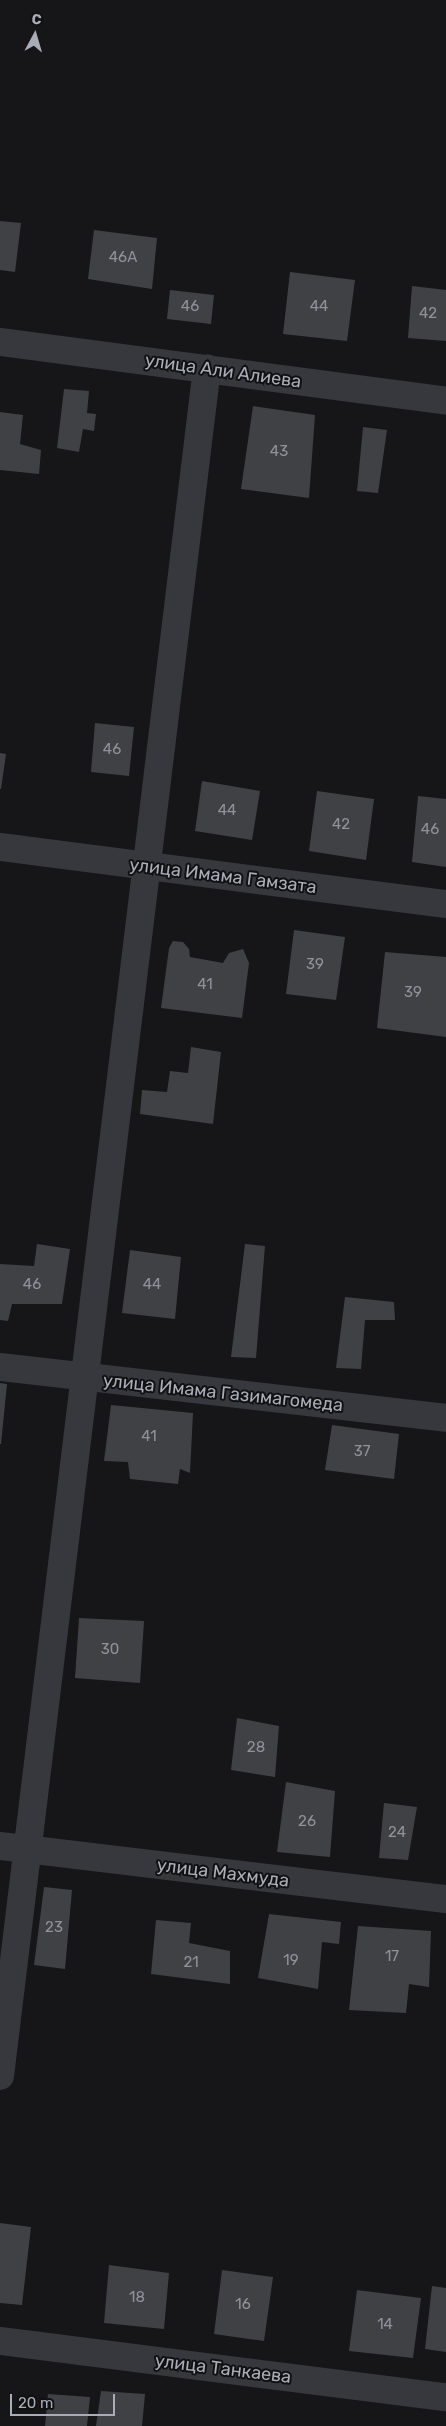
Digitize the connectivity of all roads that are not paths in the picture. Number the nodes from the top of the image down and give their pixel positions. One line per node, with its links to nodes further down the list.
1 (0, 342): 2 (street, улица Али Алиева)
2 (208, 368): 3 (street, улица Али Алиева); 5 (street)
3 (446, 401)
4 (0, 847): 5 (street, улица Имама Гамзата)
5 (147, 866): 6 (street, улица Имама Гамзата); 8 (street)
6 (446, 904)
7 (0, 1366): 8 (street, улица Имама Газимагомеда)
8 (85, 1378): 9 (street, улица Имама Газимагомеда); 11 (street)
9 (446, 1418)
10 (0, 1846): 11 (street, улица Махмуда)
11 (28, 1850): 12 (street, улица Махмуда); 13 (street)
12 (446, 1900)
13 (0, 2076)
14 (0, 2341): 15 (street, улица Танкаева)
15 (446, 2397)

